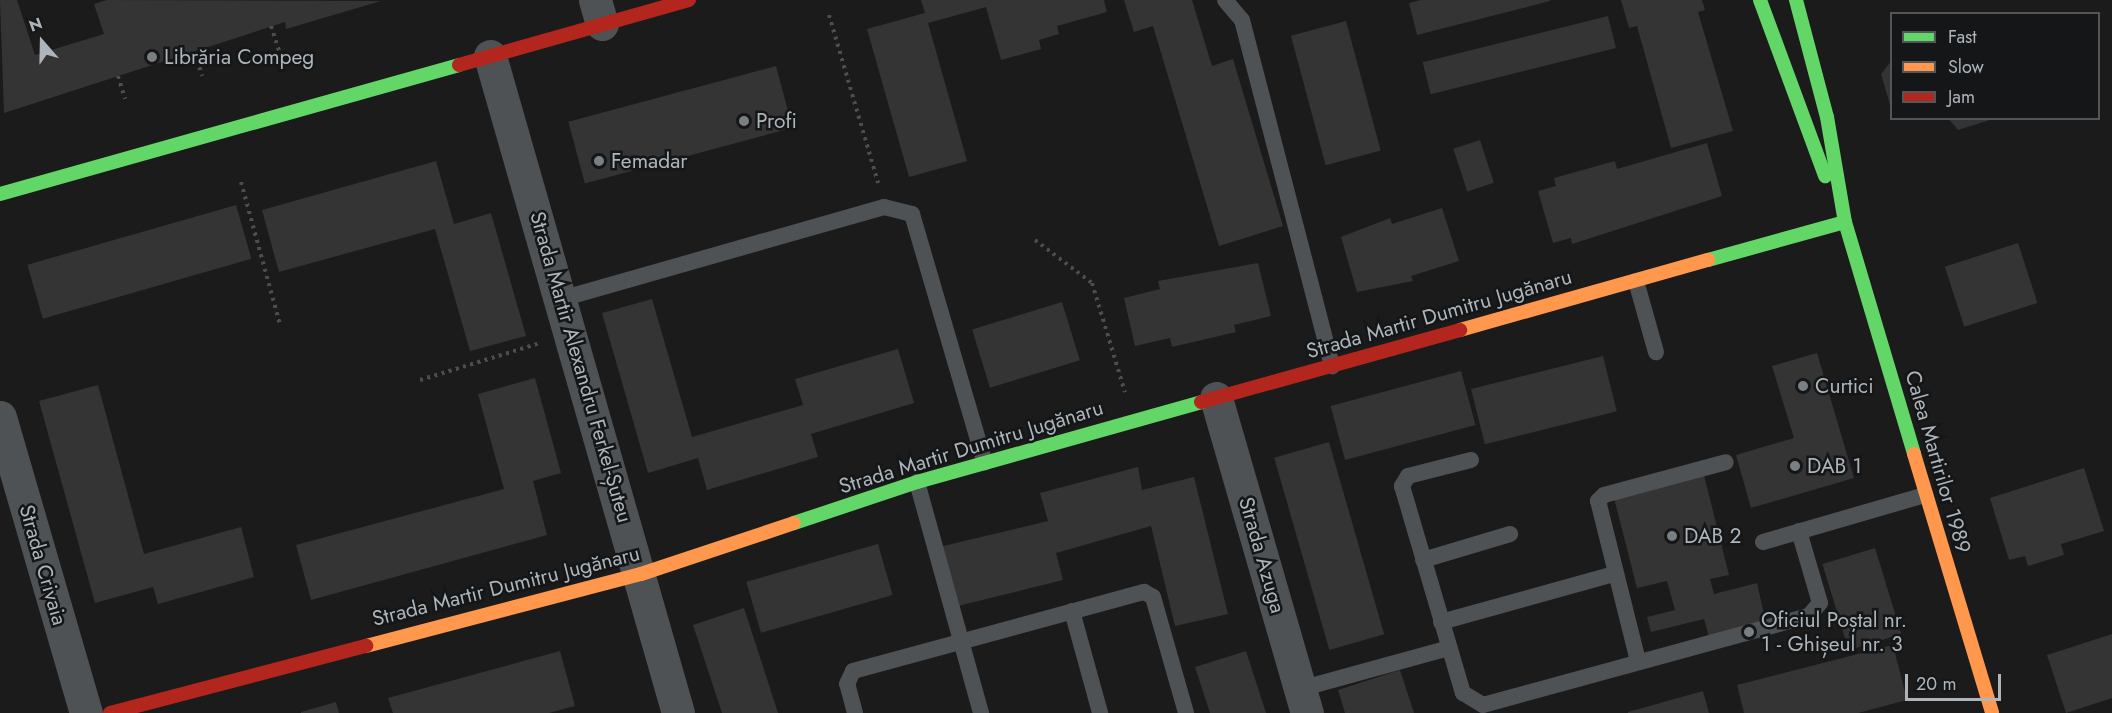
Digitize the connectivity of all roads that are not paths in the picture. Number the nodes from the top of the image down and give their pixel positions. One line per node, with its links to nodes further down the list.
1 (689, 0): 5 (street)
2 (1225, 0): 12 (lane)
3 (1760, 0): 8 (street, Calea Martirilor 1989)
4 (1796, 0): 8 (street, Calea Martirilor 1989)
5 (599, 12): 6 (street)
6 (490, 56): 7 (street); 10 (street, Strada Martir Alexandru Ferkel-Șuteu)
7 (0, 194)
8 (1845, 222): 9 (street, Strada Martir Dumitru Jugănaru); 19 (street, Calea Martirilor 1989)
9 (1636, 281): 11 (lane); 12 (street, Strada Martir Dumitru Jugănaru)
10 (561, 299): 17 (lane); 24 (street, Strada Martir Alexandru Ferkel-Șuteu)
11 (1656, 352)
12 (1332, 366): 13 (street, Strada Martir Dumitru Jugănaru)
13 (1216, 398): 17 (street, Strada Martir Dumitru Jugănaru); 31 (street, Strada Azuga)
14 (0, 417): 32 (street, Strada Crivaia)
15 (1472, 460): 23 (lane)
16 (1726, 462): 25 (lane)
17 (985, 463): 18 (street, Strada Martir Dumitru Jugănaru)
18 (917, 482): 24 (street, Strada Martir Dumitru Jugănaru); 28 (lane)
19 (1925, 495): 20 (lane); 39 (street, Calea Martirilor 1989)
20 (1799, 531): 22 (lane); 30 (lane)
21 (1510, 534): 23 (lane)
22 (1763, 542)
23 (1423, 560): 27 (lane)
24 (641, 574): 33 (street, Strada Martir Dumitru Jugănaru); 34 (street, Strada Martir Alexandru Ferkel-Șuteu)
25 (1614, 574): 27 (lane); 30 (lane)
26 (1072, 611): 28 (lane); 37 (lane); 38 (lane)
27 (1441, 622): 29 (lane)
28 (961, 641): 35 (lane); 36 (lane)
29 (1449, 648): 30 (lane); 31 (lane)
30 (1638, 662)
31 (1304, 701)
32 (86, 713)
33 (110, 713)
34 (678, 713)
35 (855, 713)
36 (981, 713)
37 (1100, 713)
38 (1186, 713)
39 (1992, 713)

